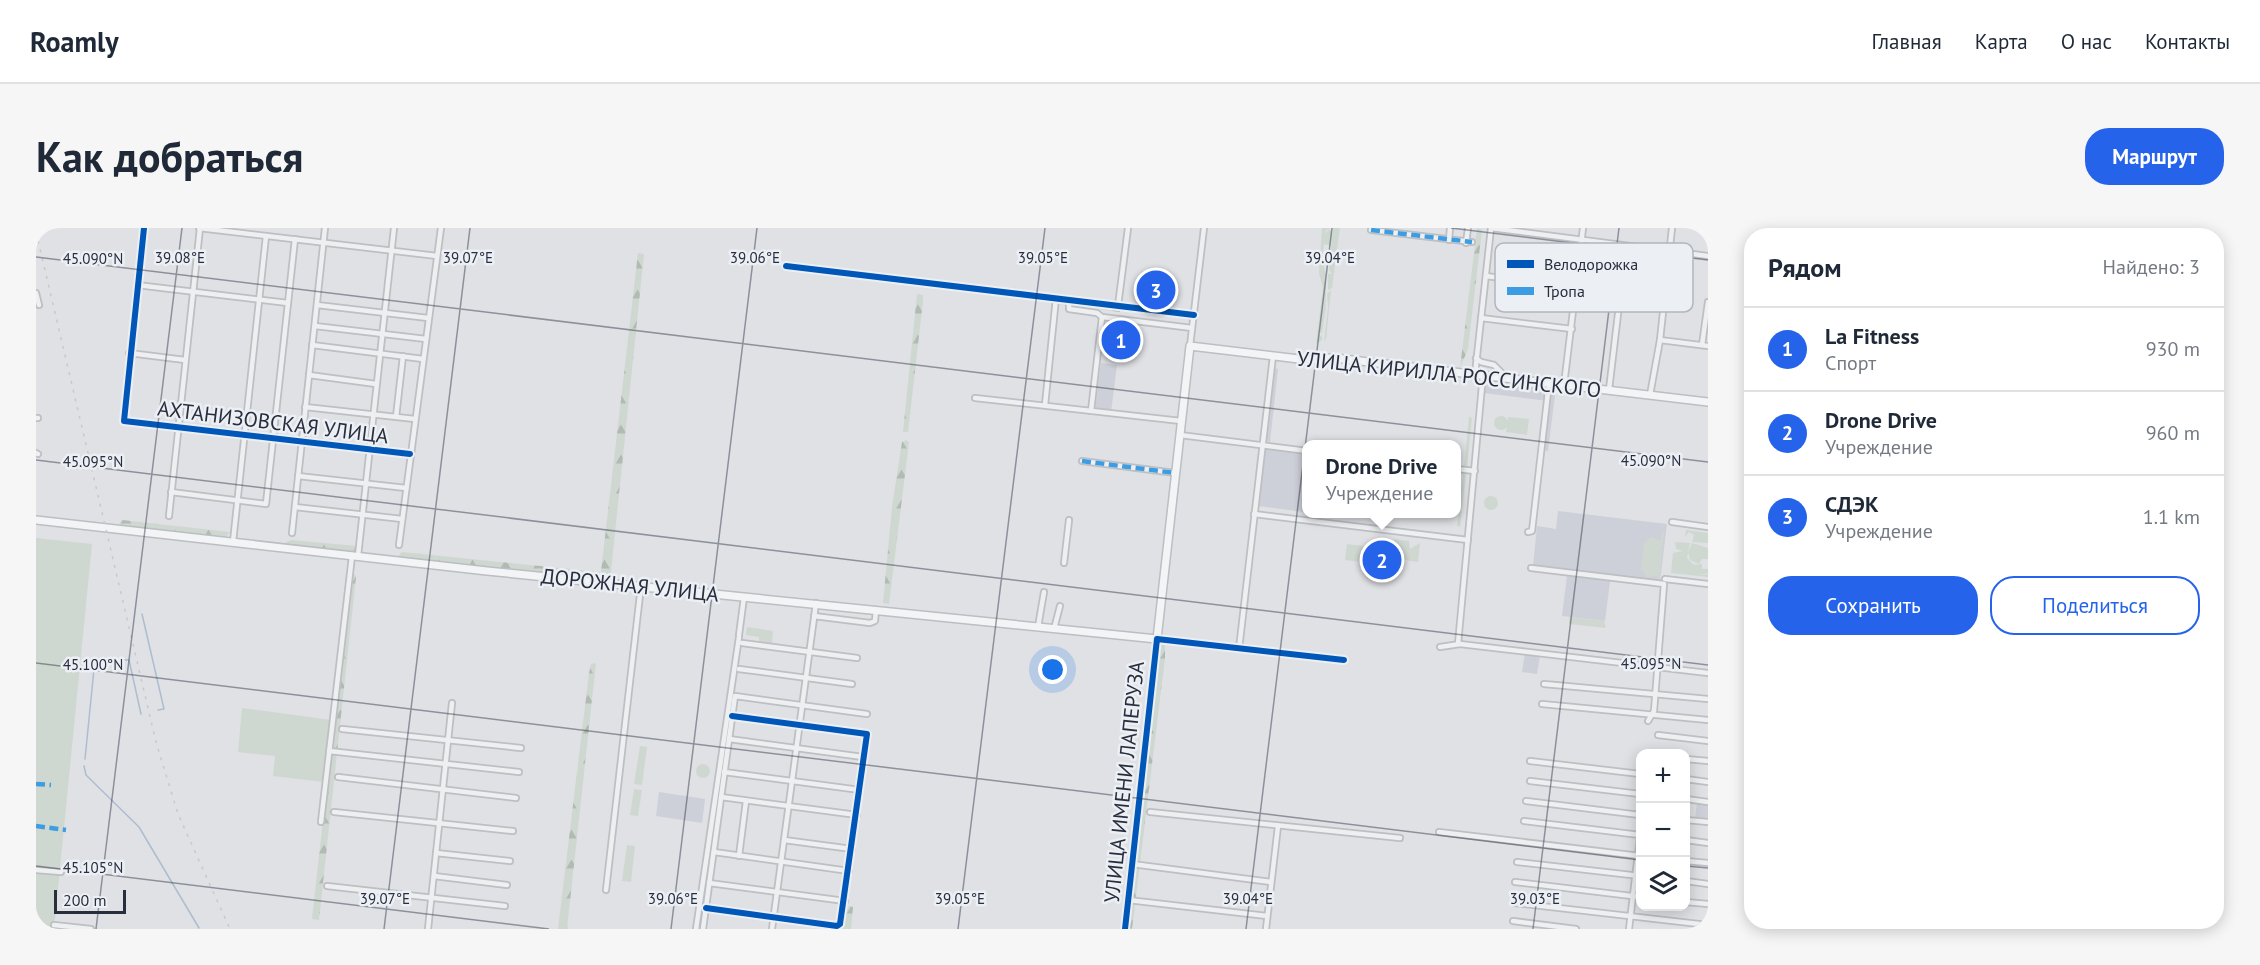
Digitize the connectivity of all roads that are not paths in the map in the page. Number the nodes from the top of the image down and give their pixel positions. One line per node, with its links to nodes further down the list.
1 (144, 228): 31 (street)
2 (199, 228): 16 (street); 32 (street)
3 (324, 228): 20 (street)
4 (394, 228): 24 (street)
5 (441, 228): 26 (street)
6 (1128, 228): 42 (street)
7 (1204, 228): 48 (street)
8 (1450, 228): 18 (street)
9 (1468, 228): 18 (street)
10 (1491, 228): 15 (street); 29 (street)
11 (1540, 228): 15 (street)
12 (1583, 228): 19 (street)
13 (1672, 228): 23 (street)
14 (1371, 230): 18 (street)
15 (1539, 234): 19 (street)
16 (266, 236): 17 (street); 35 (street)
17 (295, 239): 20 (street); 38 (street)
18 (1449, 240)
19 (1582, 240): 21 (street); 22 (street)
20 (323, 242): 24 (street); 41 (street)
21 (1582, 243)
22 (1604, 243)
23 (1670, 243)
24 (391, 250): 26 (street); 46 (street)
25 (1693, 254): 27 (street)
26 (437, 256): 49 (street)
27 (1708, 256)
28 (786, 266): 34 (street)
29 (1486, 276): 30 (street); 50 (street)
30 (1495, 277)
31 (137, 285): 32 (street); 60 (street)
32 (192, 292): 35 (street); 66 (street)
33 (36, 293): 40 (street)
34 (1056, 298): 36 (street); 78 (street)
35 (259, 300): 38 (street); 86 (street)
36 (1069, 300): 39 (street); 47 (street)
37 (1708, 302): 59 (street)
38 (288, 303): 88 (street)
39 (1099, 303): 42 (street); 47 (street)
40 (39, 305)
41 (317, 305): 46 (street); 51 (street)
42 (1118, 306): 48 (street)
43 (1574, 312): 53 (street)
44 (1618, 312): 74 (street)
45 (1663, 312): 56 (street)
46 (384, 314): 49 (street); 54 (street)
47 (1100, 315): 52 (street); 80 (street)
48 (1194, 315): 52 (street)
49 (428, 318): 55 (street)
50 (1481, 318): 53 (street); 64 (street)
51 (315, 326): 54 (street); 58 (street)
52 (1192, 328): 57 (street)
53 (1572, 329): 73 (street)
54 (382, 334): 55 (street); 61 (street)
55 (426, 339): 65 (street)
56 (1660, 340): 59 (street); 75 (street)
57 (1190, 344): 63 (main road, УЛИЦА КИРИЛЛА РОССИНСКОГО); 84 (main road)
58 (312, 345): 61 (street); 68 (street)
59 (1705, 346)
60 (129, 353): 66 (street); 85 (street, АХТАНИЗОВСКАЯ УЛИЦА)
61 (380, 353): 62 (street); 72 (street)
62 (403, 356): 65 (street); 82 (street)
63 (1273, 356): 67 (main road, УЛИЦА КИРИЛЛА РОССИНСКОГО); 90 (street)
64 (1476, 358): 67 (street); 70 (street)
65 (423, 359): 83 (street)
66 (184, 360): 85 (street)
67 (1474, 374): 69 (main road, УЛИЦА КИРИЛЛА РОССИНСКОГО)
68 (309, 375): 72 (street); 79 (street)
69 (1483, 375): 70 (main road, УЛИЦА КИРИЛЛА РОССИНСКОГО); 96 (street)
70 (1507, 378): 71 (main road, УЛИЦА КИРИЛЛА РОССИНСКОГО)
71 (1549, 383): 73 (main road, УЛИЦА КИРИЛЛА РОССИНСКОГО); 112 (street)
72 (376, 384): 81 (street)
73 (1564, 385): 74 (main road, УЛИЦА КИРИЛЛА РОССИНСКОГО)
74 (1609, 390): 75 (main road, УЛИЦА КИРИЛЛА РОССИНСКОГО)
75 (1650, 395): 77 (main road, УЛИЦА КИРИЛЛА РОССИНСКОГО)
76 (975, 398): 78 (street)
77 (1708, 402)
78 (1045, 405): 80 (street)
79 (305, 407): 81 (street); 89 (street)
80 (1091, 411): 84 (street)
81 (373, 415): 82 (street); 91 (street)
82 (396, 417): 83 (street)
83 (415, 419): 93 (street)
84 (1181, 421): 87 (main road)
85 (177, 427): 86 (street, АХТАНИЗОВСКАЯ УЛИЦА); 101 (street)
86 (244, 435): 88 (street, АХТАНИЗОВСКАЯ УЛИЦА); 102 (street)
87 (1180, 435): 90 (street); 97 (main road)
88 (273, 438): 89 (street, АХТАНИЗОВСКАЯ УЛИЦА); 102 (street)
89 (302, 441): 91 (street, АХТАНИЗОВСКАЯ УЛИЦА); 98 (street)
90 (1262, 446): 92 (street); 104 (street)
91 (369, 449): 93 (street, АХТАНИЗОВСКАЯ УЛИЦА); 99 (street)
92 (1302, 450)
93 (410, 454): 100 (street)
94 (1082, 461): 97 (street)
95 (1461, 469): 96 (street)
96 (1475, 471): 114 (street)
97 (1175, 473): 131 (main road)
98 (298, 476): 99 (street); 103 (street)
99 (366, 484): 100 (street); 105 (street)
100 (406, 488): 107 (street)
101 (171, 492): 102 (street); 106 (street)
102 (236, 500): 115 (street)
103 (295, 507): 105 (street); 113 (street)
104 (1254, 514): 114 (street); 135 (street)
105 (362, 515): 107 (street); 117 (street)
106 (169, 516)
107 (402, 519): 116 (street)
108 (36, 520): 115 (main road, ДОРОЖНАЯ УЛИЦА)
109 (1069, 520): 118 (street)
110 (1672, 522): 111 (street)
111 (1708, 527)
112 (1528, 532)
113 (292, 533)
114 (1468, 540): 133 (street)
115 (233, 542): 117 (main road, ДОРОЖНАЯ УЛИЦА)
116 (399, 545)
117 (355, 556): 122 (main road, ДОРОЖНАЯ УЛИЦА); 163 (street)
118 (1064, 563)
119 (1531, 568): 120 (street)
120 (1665, 582): 121 (street); 139 (street)
121 (1708, 584)
122 (641, 586): 124 (main road, ДОРОЖНАЯ УЛИЦА); 228 (street)
123 (1044, 592): 129 (street)
124 (744, 597): 125 (main road, ДОРОЖНАЯ УЛИЦА); 247 (street)
125 (816, 603): 127 (main road, ДОРОЖНАЯ УЛИЦА); 128 (street)
126 (1060, 606): 130 (street)
127 (876, 609): 128 (street); 129 (main road, ДОРОЖНАЯ УЛИЦА)
128 (814, 616): 136 (street)
129 (1038, 627): 130 (main road, ДОРОЖНАЯ УЛИЦА)
130 (1054, 628): 131 (main road, ДОРОЖНАЯ УЛИЦА)
131 (1156, 639): 135 (street); 214 (street, УЛИЦА ИМЕНИ ЛАПЕРУЗА)
132 (742, 643): 136 (street)
133 (1458, 644): 134 (street); 139 (street)
134 (1440, 647)
135 (1239, 649): 138 (street)
136 (810, 652): 137 (street); 142 (street)
137 (857, 658)
138 (1344, 660)
139 (1658, 668): 141 (street); 145 (street)
140 (739, 669): 142 (street)
141 (1708, 674)
142 (807, 678): 143 (street); 149 (street)
143 (852, 684)
144 (1544, 684): 145 (street)
145 (1655, 693): 146 (street); 151 (street)
146 (1708, 699)
147 (452, 703): 159 (street)
148 (1542, 704): 151 (street)
149 (803, 705): 150 (street); 152 (street); 155 (street)
150 (867, 714)
151 (1653, 714): 153 (street); 154 (street)
152 (732, 716): 155 (street); 158 (street)
153 (1708, 720)
154 (1648, 721)
155 (800, 725): 162 (street); 164 (street)
156 (342, 729): 159 (street)
157 (1658, 735): 160 (street)
158 (729, 739): 162 (street); 170 (street)
159 (448, 740): 161 (street); 168 (street)
160 (1708, 741)
161 (521, 748)
162 (797, 748): 164 (street); 174 (street)
163 (329, 751): 168 (street); 193 (street)
164 (863, 757): 178 (street)
165 (1690, 759): 167 (street)
166 (1530, 761): 171 (street)
167 (1708, 761)
168 (445, 764): 169 (street); 177 (street)
169 (519, 772)
170 (724, 772): 174 (street); 180 (street)
171 (1636, 773)
172 (338, 777): 177 (street)
173 (1690, 780): 176 (street)
174 (792, 781): 178 (street); 186 (street)
175 (1530, 781): 179 (street)
176 (1708, 782)
177 (442, 789): 181 (street); 195 (street)
178 (860, 790): 190 (street)
179 (1636, 793)
180 (721, 797): 183 (street); 205 (street)
181 (516, 798)
182 (1690, 800): 185 (street)
183 (746, 801): 186 (street); 207 (street)
184 (1526, 801): 189 (street)
185 (1708, 802)
186 (789, 806): 190 (street); 201 (street)
187 (334, 812): 195 (street)
188 (1150, 812): 196 (street)
189 (1636, 814)
190 (857, 815): 204 (street)
191 (1690, 820): 194 (street)
192 (1524, 821): 199 (street)
193 (321, 822)
194 (1708, 822)
195 (439, 823): 197 (street); 206 (street)
196 (1278, 826): 200 (street); 221 (street)
197 (513, 831)
198 (1439, 832): 208 (street)
199 (1636, 835)
200 (1400, 838)
201 (784, 840): 204 (street); 210 (street)
202 (1690, 841): 203 (street)
203 (1708, 843)
204 (852, 849): 216 (street)
205 (714, 852): 207 (street); 220 (street)
206 (436, 853): 209 (street); 218 (street)
207 (739, 856): 210 (street)
208 (1636, 856)
209 (510, 861)
210 (781, 861): 216 (street); 229 (street)
211 (1690, 861): 213 (street)
212 (1517, 862): 219 (street)
213 (1708, 863)
214 (1132, 864): 221 (street); 232 (street, УЛИЦА ИМЕНИ ЛАПЕРУЗА)
215 (36, 870): 217 (street)
216 (849, 871): 233 (street)
217 (61, 872)
218 (434, 876): 225 (street); 231 (street)
219 (1636, 876)
220 (710, 882): 229 (street); 238 (street)
221 (1271, 882): 239 (street)
222 (1515, 882): 230 (street)
223 (1690, 882): 224 (street)
224 (1708, 884)
225 (507, 885)
226 (327, 886): 231 (street)
227 (1636, 886): 230 (street)
228 (606, 890)
229 (777, 892): 233 (street); 241 (street)
230 (1634, 896): 240 (street)
231 (432, 897): 237 (street); 246 (street)
232 (1128, 900): 239 (street); 250 (street, УЛИЦА ИМЕНИ ЛАПЕРУЗА)
233 (845, 901): 241 (street)
234 (1690, 902): 236 (street)
235 (1515, 903): 240 (street)
236 (1708, 904)
237 (506, 906)
238 (706, 908): 241 (street); 248 (street)
239 (1267, 916): 251 (street)
240 (1631, 916): 244 (street); 253 (street)
241 (773, 918): 249 (street)
242 (1513, 921): 252 (street)
243 (54, 925): 245 (street)
244 (1708, 925)
245 (91, 929)
246 (428, 929)
247 (696, 929)
248 (703, 929)
249 (772, 929)
250 (1125, 929)
251 (1266, 929)
252 (1576, 929)
253 (1629, 929)

